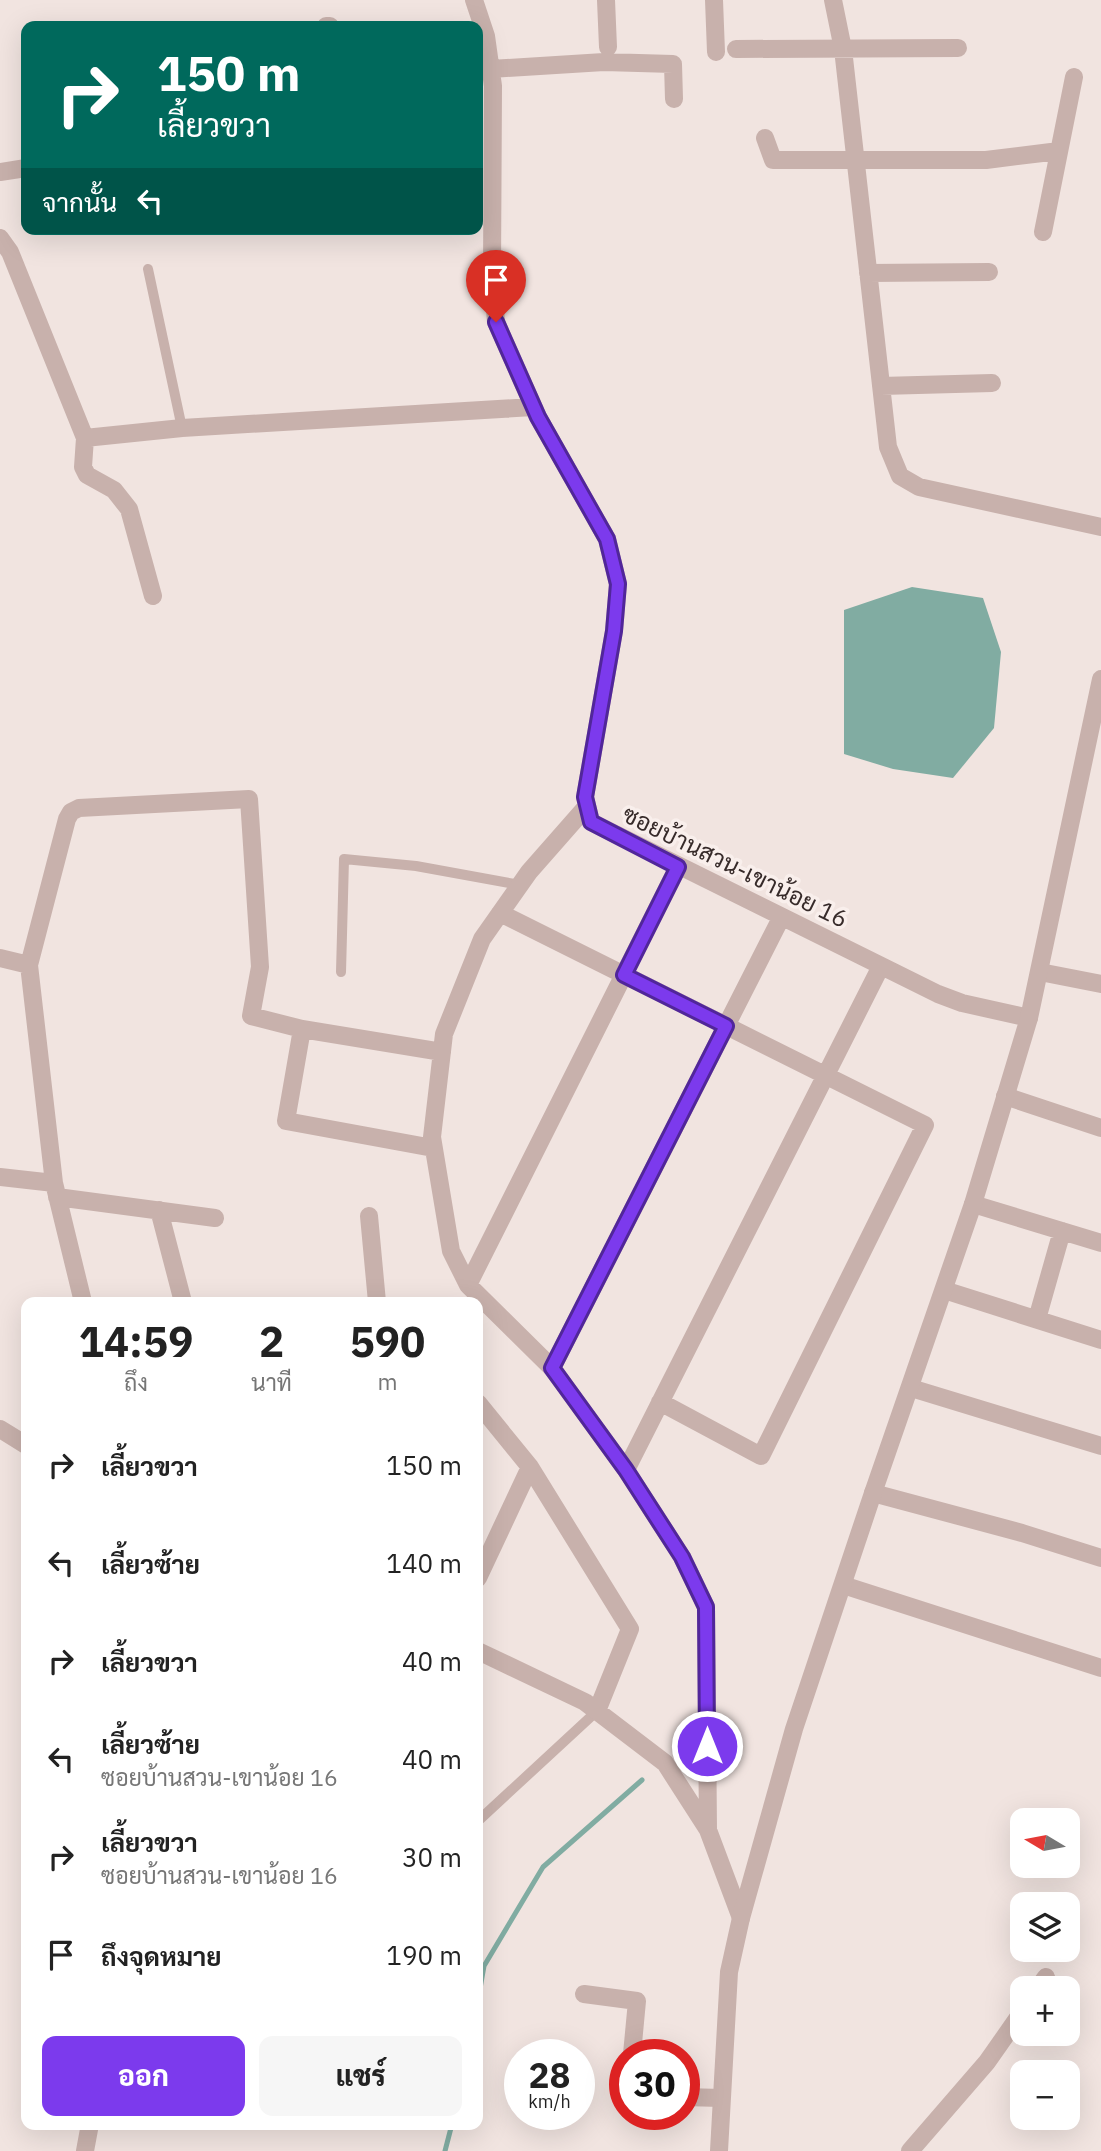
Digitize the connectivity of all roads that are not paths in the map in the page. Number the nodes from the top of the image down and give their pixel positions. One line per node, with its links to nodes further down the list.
1 (474, 0): 5 (street, ซอยบ้านสวน-เขาน้อย 16)
2 (606, 0): 7 (street)
3 (714, 0): 11 (street)
4 (833, 0): 10 (street)
5 (481, 21)
6 (483, 27): 12 (street, ซอยบ้านสวน-เขาน้อย 16)
7 (608, 47)
8 (958, 48): 10 (street)
9 (736, 49): 10 (street)
10 (843, 49): 17 (street)
11 (716, 52)
12 (486, 62): 14 (street); 27 (street, ซอยบ้านสวน-เขาน้อย 16)
13 (1074, 77): 16 (street)
14 (674, 99)
15 (765, 138): 17 (street)
16 (1059, 151): 17 (street); 20 (street)
17 (855, 160): 24 (street)
18 (21, 169): 19 (street)
19 (0, 172)
20 (1043, 232)
21 (0, 238): 29 (street)
22 (148, 269): 28 (lane)
23 (989, 272): 24 (street)
24 (869, 273): 26 (street)
25 (992, 383): 26 (street)
26 (881, 386): 30 (street)
27 (533, 407): 28 (street); 34 (street, ซอยบ้านสวน-เขาน้อย 16)
28 (182, 428): 29 (street)
29 (85, 438): 31 (street)
30 (1101, 527)
31 (153, 596)
32 (1101, 679): 33 (street)
33 (1098, 705): 43 (street)
34 (587, 807): 35 (street, ซอยบ้านสวน-เขาน้อย 16); 36 (street)
35 (678, 867): 38 (street, ซอยบ้านสวน-เขาน้อย 16); 44 (street)
36 (520, 886): 37 (street); 42 (lane)
37 (500, 913): 44 (street); 49 (street)
38 (781, 918): 41 (street, ซอยบ้านสวน-เขาน้อย 16); 47 (street)
39 (0, 958): 40 (street)
40 (29, 965): 48 (street); 55 (street)
41 (881, 967): 46 (street, ซอยบ้านสวน-เขาน้อย 16); 50 (street)
42 (341, 972)
43 (1040, 972): 45 (street); 46 (street)
44 (624, 975): 47 (street); 62 (street)
45 (1101, 984)
46 (1029, 1018): 51 (street)
47 (726, 1026): 50 (street); 71 (street)
48 (302, 1029): 49 (street); 53 (street)
49 (442, 1052): 53 (street)
50 (826, 1076): 73 (street); 73 (street)
51 (1006, 1096): 52 (street); 56 (street)
52 (1101, 1128)
53 (433, 1148): 62 (street)
54 (0, 1177): 55 (street)
55 (56, 1190): 57 (street); 64 (street)
56 (973, 1204): 60 (street); 63 (street)
57 (159, 1210): 59 (street); 65 (street)
58 (369, 1216): 66 (street)
59 (215, 1218)
60 (1062, 1231): 61 (street); 69 (street)
61 (1101, 1243)
62 (468, 1285): 67 (street)
63 (944, 1290): 69 (street); 72 (street)
64 (82, 1297)
65 (182, 1297)
66 (377, 1297)
67 (480, 1297)
68 (483, 1300): 71 (street)
69 (1037, 1320): 70 (street)
70 (1101, 1340)
71 (552, 1368): 79 (street)
72 (911, 1388): 77 (street); 80 (street)
73 (660, 1402): 79 (street)
74 (483, 1408): 78 (street)
75 (0, 1429): 76 (street)
76 (21, 1442)
77 (1101, 1446)
78 (530, 1467): 82 (street); 86 (street)
79 (626, 1470): 88 (street)
80 (873, 1493): 81 (street); 83 (street)
81 (1101, 1558)
82 (483, 1567)
83 (843, 1585): 85 (street); 89 (street)
84 (483, 1653): 86 (street)
85 (1101, 1668)
86 (597, 1711): 87 (lane); 88 (street)
87 (483, 1816)
88 (708, 1830): 89 (street)
89 (741, 1918): 94 (street)
90 (584, 1994): 92 (street)
91 (1010, 2028): 98 (street)
92 (633, 2039)
93 (700, 2097): 94 (street)
94 (721, 2098): 97 (street)
95 (89, 2130): 96 (street)
96 (85, 2151)
97 (719, 2151)
98 (910, 2151)

